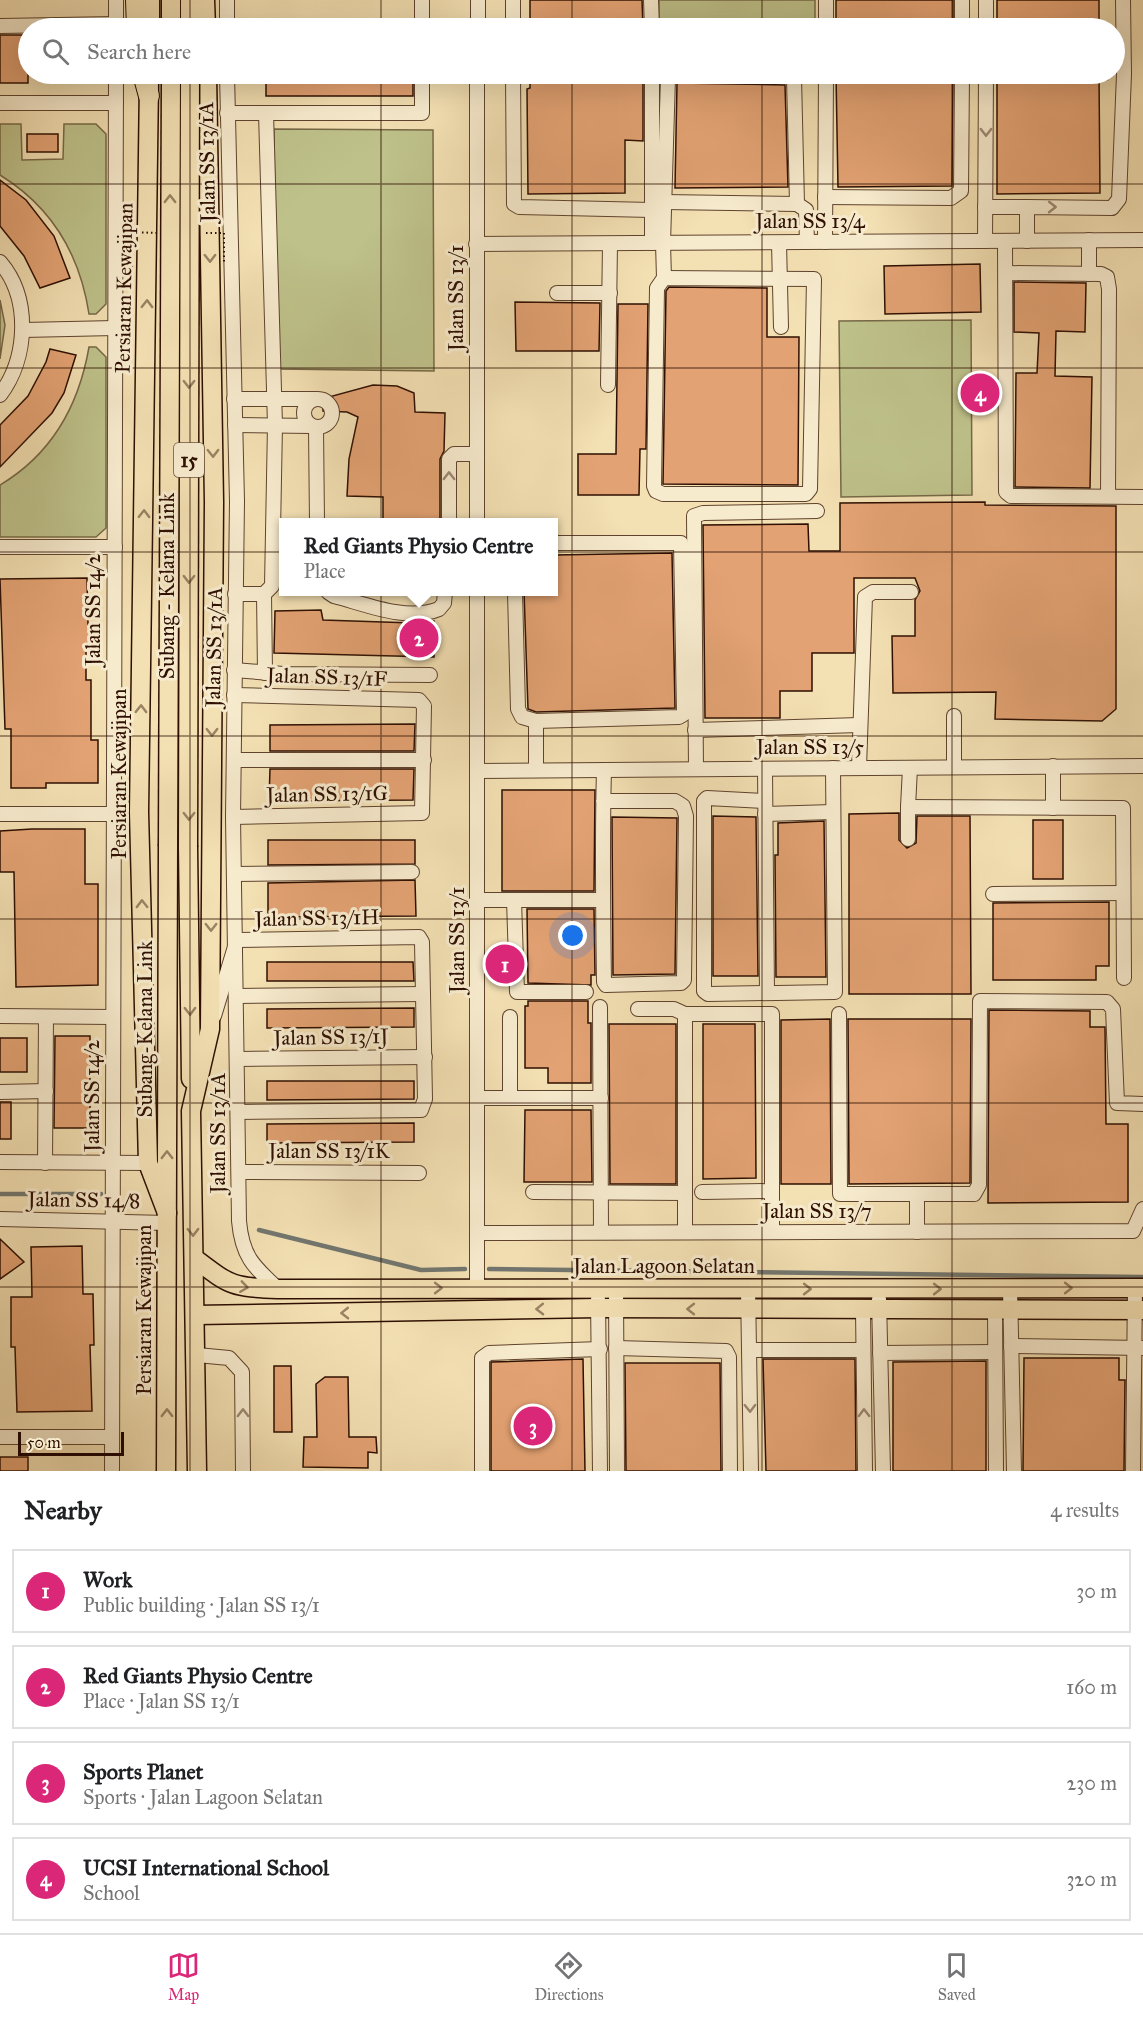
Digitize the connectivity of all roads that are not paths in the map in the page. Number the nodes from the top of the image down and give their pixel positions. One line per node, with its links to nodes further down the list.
1 (116, 0): 16 (street)
2 (136, 0): 17 (highway)
3 (150, 0): 18 (main road)
4 (171, 0): 19 (main road)
5 (190, 0): 20 (main road)
6 (205, 0): 21 (main road)
7 (227, 0): 22 (street)
8 (422, 0): 23 (street)
9 (478, 0): 24 (street)
10 (513, 0): 25 (street)
11 (651, 0): 26 (street)
12 (826, 0): 27 (street)
13 (962, 0): 28 (street)
14 (986, 0): 29 (street)
15 (1123, 0): 30 (street, one-way to 15)
16 (116, 18)
17 (137, 18)
18 (150, 18)
19 (171, 18)
20 (190, 18)
21 (206, 18)
22 (227, 18)
23 (422, 18)
24 (478, 18)
25 (513, 18)
26 (652, 18)
27 (826, 18)
28 (962, 18)
29 (986, 18)
30 (1123, 18)
31 (0, 26): 32 (street)
32 (18, 26)
33 (116, 84): 52 (street, Jalan SS 14/2)
34 (146, 84): 50 (highway)
35 (149, 84): 50 (main road, Persiaran Kewajipan)
36 (171, 84): 139 (main road, Subang - Kelana Link / 15, one-way to 36, bridge)
37 (190, 84): 170 (main road, Subang - Kelana Link / 15, one-way to 170, bridge)
38 (207, 84): 88 (main road, one-way to 88)
39 (227, 84): 53 (street, Jalan SS 13/1A)
40 (422, 84): 54 (street)
41 (477, 84): 70 (street, Jalan SS 13/1)
42 (513, 84): 60 (street)
43 (652, 84): 60 (street)
44 (668, 84): 56 (street)
45 (795, 84): 57 (street)
46 (826, 84): 55 (street)
47 (962, 84): 55 (street)
48 (986, 84): 58 (street, one-way to 58)
49 (1124, 84): 59 (street, one-way to 49)
50 (149, 96): 82 (main road, Persiaran Kewajipan, one-way to 50)
51 (0, 103): 52 (street)
52 (116, 103): 80 (street, Jalan SS 14/2)
53 (226, 113): 54 (street); 85 (street, Jalan SS 13/1A)
54 (266, 113): 86 (street)
55 (825, 197): 67 (street)
56 (664, 202): 57 (street); 68 (street)
57 (797, 204): 66 (street)
58 (986, 207): 59 (street); 63 (street)
59 (1027, 207): 65 (street)
60 (652, 210): 68 (street)
61 (1089, 240): 62 (street, Jalan SS 13/4); 65 (street, Jalan SS 13/4); 74 (street)
62 (1143, 240)
63 (985, 241): 64 (street, Jalan SS 13/4); 67 (street, Jalan SS 13/4)
64 (1005, 241): 65 (street, Jalan SS 13/4); 73 (street)
65 (1027, 241)
66 (807, 242): 67 (street, Jalan SS 13/4); 69 (street, Jalan SS 13/4)
67 (825, 242)
68 (657, 243): 69 (street, Jalan SS 13/4); 71 (street, Jalan SS 13/4); 75 (street)
69 (779, 243): 76 (street)
70 (476, 244): 71 (street, Jalan SS 13/4); 92 (street, Jalan SS 13/1)
71 (610, 244): 78 (street)
72 (0, 262): 81 (street)
73 (1006, 273): 74 (street); 93 (street)
74 (1089, 274): 93 (street)
75 (664, 278): 76 (street); 76 (street)
76 (780, 278): 79 (street)
77 (558, 293): 78 (street)
78 (610, 293): 83 (street)
79 (781, 327)
80 (115, 328): 81 (street); 101 (street, Jalan SS 14/2)
81 (23, 330): 84 (street)
82 (146, 362): 88 (main road); 175 (main road, Persiaran Kewajipan, one-way to 82)
83 (608, 385)
84 (0, 394)
85 (234, 399): 86 (street); 89 (street, Jalan SS 13/1A)
86 (274, 399): 87 (street); 90 (street)
87 (316, 399): 91 (street); 91 (street)
88 (213, 425): 161 (main road, one-way to 161)
89 (235, 425): 90 (street); 103 (street, Jalan SS 13/1A)
90 (274, 425): 91 (street); 104 (street)
91 (314, 427): 96 (street)
92 (477, 454): 97 (street, one-way to 92); 98 (street, Jalan SS 13/1)
93 (1108, 496): 94 (street)
94 (1143, 497)
95 (817, 511): 116 (street)
96 (317, 518)
97 (449, 518)
98 (477, 518)
99 (558, 543): 114 (street)
100 (0, 547): 101 (street)
101 (115, 547): 136 (street, Jalan SS 14/2)
102 (911, 592): 115 (street)
103 (235, 594): 104 (street); 109 (street, Jalan SS 13/1A)
104 (264, 594): 110 (street)
105 (333, 596): 106 (street)
106 (445, 596)
107 (477, 596): 129 (street, Jalan SS 13/1)
108 (515, 596): 114 (street)
109 (234, 670): 110 (street); 112 (street, Jalan SS 13/1A)
110 (265, 673): 111 (street)
111 (430, 675)
112 (234, 695): 117 (street, Jalan SS 13/1A); 118 (street, Jalan SS 13/1F)
113 (954, 716): 121 (street)
114 (536, 721): 127 (street)
115 (860, 725): 116 (street); 123 (street)
116 (695, 730): 125 (street)
117 (234, 760): 118 (street); 137 (street, Jalan SS 13/1A)
118 (424, 760): 137 (street, Jalan SS 13/1G)
119 (1053, 766): 120 (street, Jalan SS 13/5); 121 (street, Jalan SS 13/5); 133 (street)
120 (1143, 766)
121 (954, 767): 124 (street, Jalan SS 13/5)
122 (833, 768): 123 (street, Jalan SS 13/5); 126 (street, Jalan SS 13/5); 134 (street)
123 (859, 768): 124 (street, Jalan SS 13/5)
124 (910, 768): 131 (street)
125 (696, 769): 126 (street, Jalan SS 13/5); 128 (street, Jalan SS 13/5)
126 (765, 769): 132 (street)
127 (536, 770): 128 (street, Jalan SS 13/5); 129 (street, Jalan SS 13/5)
128 (604, 770): 130 (street)
129 (478, 771): 144 (street, Jalan SS 13/1)
130 (603, 801): 146 (street); 146 (street)
131 (908, 807): 133 (street); 138 (street)
132 (765, 808): 134 (street); 151 (street); 151 (street)
133 (1053, 808): 142 (street)
134 (833, 812): 151 (street)
135 (0, 814): 136 (street)
136 (114, 814): 159 (street, Jalan SS 14/2)
137 (233, 817): 141 (street, Jalan SS 13/1A)
138 (908, 839)
139 (168, 846): 185 (main road, Subang-Kelana Link, one-way to 139)
140 (411, 872): 141 (street)
141 (234, 874): 147 (street, Jalan SS 13/1A)
142 (1123, 893): 143 (street); 148 (street)
143 (993, 894)
144 (478, 900): 145 (street); 166 (street, Jalan SS 13/1)
145 (514, 900): 146 (street); 149 (street)
146 (603, 900)
147 (237, 940): 150 (street, Jalan SS 13/1H); 152 (street, Jalan SS 13/1A); 161 (street, Jalan SS 13/1H)
148 (1124, 978)
149 (586, 992)
150 (423, 993): 152 (street); 162 (street)
151 (767, 993)
152 (237, 996): 163 (street, Jalan SS 13/1A)
153 (600, 1007): 168 (street)
154 (638, 1009): 155 (street)
155 (685, 1014): 178 (street); 182 (street)
156 (840, 1014): 183 (street)
157 (0, 1016): 158 (street)
158 (46, 1017): 159 (street); 164 (street)
159 (113, 1017): 174 (street, Jalan SS 14/2)
160 (510, 1017): 167 (street)
161 (210, 1029): 170 (main road)
162 (425, 1057): 163 (street, Jalan SS 13/1J); 171 (street)
163 (238, 1059): 171 (street, Jalan SS 13/1A)
164 (46, 1091): 165 (street); 173 (street)
165 (0, 1092)
166 (478, 1098): 167 (street); 192 (street, Jalan SS 13/1)
167 (510, 1098): 168 (street)
168 (601, 1098): 180 (street)
169 (1143, 1104): 183 (street)
170 (191, 1111): 193 (main road, one-way to 193)
171 (239, 1113): 176 (street, Jalan SS 13/1A)
172 (0, 1162): 173 (street)
173 (45, 1163): 174 (street)
174 (113, 1163): 175 (street); 187 (street, Jalan SS 14/2)
175 (148, 1163): 185 (main road, Persiaran Kewajipan)
176 (239, 1172): 177 (street, Jalan SS 13/1K); 196 (street, Jalan SS 13/1A)
177 (419, 1173)
178 (772, 1191): 181 (street); 190 (street)
179 (534, 1192): 180 (street)
180 (601, 1192): 182 (street); 188 (street)
181 (702, 1192)
182 (685, 1193): 189 (street)
183 (918, 1194): 191 (street)
184 (1143, 1209): 191 (street, Jalan SS 13/7)
185 (167, 1218): 187 (street, Jalan SS 14/8); 219 (main road, Persiaran Kewajipan, one-way to 185)
186 (0, 1219): 187 (street, Jalan SS 14/8)
187 (113, 1220): 217 (street, Jalan SS 14/2)
188 (601, 1232): 189 (street, Jalan SS 13/7); 192 (street, Jalan SS 13/7)
189 (685, 1232): 190 (street, Jalan SS 13/7)
190 (772, 1232): 191 (street, Jalan SS 13/7)
191 (918, 1232)
192 (477, 1233): 194 (street, Jalan SS 13/1)
193 (194, 1258): 196 (main road, Jalan Lagoon Selatan, one-way to 196); 206 (main road)
194 (477, 1288): 196 (main road, Jalan Lagoon Selatan, one-way to 194); 197 (main road, Jalan Lagoon Selatan)
195 (1139, 1288): 200 (main road, Jalan Lagoon Selatan, one-way to 195); 205 (street)
196 (278, 1289)
197 (607, 1289): 198 (main road, Jalan Lagoon Selatan); 201 (street)
198 (748, 1289): 199 (main road, Jalan Lagoon Selatan, one-way to 199); 202 (street)
199 (879, 1289): 200 (main road, Jalan Lagoon Selatan, one-way to 200); 203 (street)
200 (1010, 1289): 204 (street)
201 (607, 1308): 202 (main road, Jalan Lagoon Selatan, one-way to 201); 206 (main road, Jalan Lagoon Selatan, one-way to 206); 208 (street); 210 (street)
202 (749, 1309): 203 (main road, Jalan Lagoon Selatan); 211 (street)
203 (871, 1310): 204 (main road, Jalan Lagoon Selatan); 212 (street); 214 (street)
204 (1003, 1310): 205 (main road, Jalan Lagoon Selatan); 207 (street); 213 (street)
205 (1139, 1310): 209 (street)
206 (196, 1316): 215 (main road)
207 (1011, 1346): 209 (street); 230 (street)
208 (616, 1348): 224 (street); 225 (street)
209 (1139, 1348): 231 (street)
210 (600, 1349): 222 (street); 223 (street)
211 (750, 1350): 212 (street); 226 (street, one-way to 226)
212 (863, 1350): 227 (street, one-way to 212)
213 (995, 1352): 214 (street); 229 (street)
214 (880, 1353): 228 (street)
215 (197, 1355): 220 (main road); 221 (street, one-way to 215)
216 (0, 1437): 217 (street)
217 (112, 1437): 218 (street, Jalan SS 14/2)
218 (112, 1471)
219 (166, 1471)
220 (197, 1471)
221 (243, 1471)
222 (482, 1471)
223 (600, 1471)
224 (617, 1471)
225 (730, 1471)
226 (751, 1471)
227 (865, 1471)
228 (883, 1471)
229 (996, 1471)
230 (1014, 1471)
231 (1133, 1471)

